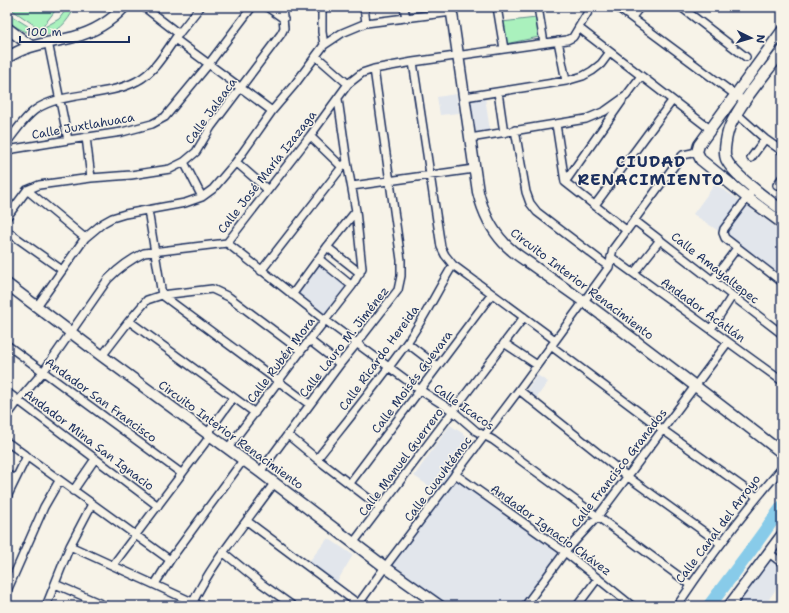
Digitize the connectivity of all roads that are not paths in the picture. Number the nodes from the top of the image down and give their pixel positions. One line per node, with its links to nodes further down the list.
1 (124, 7): 26 (main road)
2 (144, 7): 24 (street)
3 (200, 7): 24 (street)
4 (252, 7): 38 (street, Calle Juxtlahuaca)
5 (267, 7): 19 (street)
6 (282, 7): 19 (street, Calle Jaleaca)
7 (322, 7): 28 (street)
8 (364, 7): 20 (street)
9 (404, 7): 18 (street)
10 (497, 7): 30 (street)
11 (538, 7): 27 (street)
12 (591, 7): 22 (street)
13 (617, 7): 17 (street)
14 (640, 7): 17 (street)
15 (681, 7): 35 (street)
16 (452, 10): 18 (street); 34 (main road, Circuito Interior Renacimiento)
17 (632, 17): 45 (street)
18 (406, 18): 20 (street)
19 (284, 19): 43 (street, Calle Jaleaca)
20 (366, 23): 28 (street)
21 (7, 28): 29 (main road)
22 (579, 28): 25 (street, Calle José María Izazaga); 32 (street)
23 (782, 31): 45 (main road)
24 (177, 36): 38 (street); 48 (street)
25 (558, 41): 27 (street, Calle José María Izazaga); 41 (street)
26 (48, 42): 29 (main road); 48 (street)
27 (544, 43): 30 (street, Calle José María Izazaga)
28 (324, 45): 33 (street)
29 (32, 46): 36 (main road)
30 (504, 49): 34 (street, Calle José María Izazaga)
31 (782, 51): 51 (main road)
32 (610, 52): 40 (street); 41 (street)
33 (316, 56): 42 (street); 52 (street)
34 (459, 56): 37 (street, Calle José María Izazaga); 47 (main road, Circuito Interior Renacimiento)
35 (746, 57)
36 (7, 58)
37 (413, 62): 39 (street, Calle José María Izazaga); 74 (street)
38 (208, 64): 43 (street); 59 (street, Calle Juxtlahuaca)
39 (374, 69): 42 (street, Calle José María Izazaga); 78 (street, Calle Lauro M. Jiménez)
40 (641, 76): 46 (street); 50 (street)
41 (566, 81): 44 (street)
42 (348, 84): 49 (street, Calle José María Izazaga)
43 (241, 88): 52 (street); 69 (street, Calle Jaleaca)
44 (498, 92): 47 (street); 57 (street)
45 (736, 94): 51 (street); 55 (main road)
46 (626, 96): 54 (street); 79 (street)
47 (465, 97): 60 (main road, Circuito Interior Renacimiento)
48 (60, 99): 62 (street); 63 (street)
49 (338, 99): 58 (street, Calle José María Izazaga); 71 (street, Calle Rubén Mora)
50 (672, 101): 55 (street); 88 (street)
51 (745, 102): 53 (main road)
52 (272, 111): 70 (street)
53 (737, 114): 61 (street); 67 (main road)
54 (556, 124): 56 (street); 79 (street)
55 (710, 129): 66 (main road)
56 (515, 130): 57 (street); 106 (street)
57 (504, 133): 60 (street)
58 (310, 136): 71 (street); 85 (street, Calle José María Izazaga)
59 (86, 137): 62 (street, Calle Juxtlahuaca); 76 (street)
60 (470, 138): 72 (main road, Circuito Interior Renacimiento)
61 (765, 139): 65 (street); 68 (street)
62 (68, 140): 64 (street, Calle Juxtlahuaca)
63 (7, 142)
64 (7, 150)
65 (782, 151)
66 (697, 152): 73 (main road); 93 (street, Calle Cuauhtémoc)
67 (725, 158): 73 (main road); 75 (main road)
68 (751, 158)
69 (184, 162): 76 (street, Calle Jaleaca); 86 (street)
70 (236, 162): 85 (street); 86 (street)
71 (344, 165): 81 (street, Calle Rubén Mora); 108 (street)
72 (474, 169): 74 (street); 119 (main road, Circuito Interior Renacimiento)
73 (712, 170): 82 (main road)
74 (430, 175): 78 (street); 105 (street)
75 (740, 176): 82 (main road); 83 (main road)
76 (91, 178): 84 (street, Calle Jaleaca)
77 (782, 178): 80 (street)
78 (391, 180): 81 (street); 129 (street, Calle Lauro M. Jiménez)
79 (565, 182): 88 (street)
80 (777, 185)
81 (352, 186): 91 (street, Calle Rubén Mora)
82 (732, 186): 87 (main road)
83 (754, 189): 87 (street); 90 (main road)
84 (27, 190): 92 (street); 97 (street)
85 (268, 190): 99 (street, Calle José María Izazaga)
86 (202, 197): 89 (street)
87 (748, 198): 94 (main road); 101 (street)
88 (595, 206): 95 (street)
89 (148, 210): 97 (street); 102 (street)
90 (782, 210)
91 (356, 211): 100 (street); 109 (street, Calle Rubén Mora)
92 (7, 217)
93 (634, 220): 95 (street, Calle Cuauhtémoc); 98 (street, Calle Amayaltepec)
94 (782, 223)
95 (626, 230): 103 (street, Calle Cuauhtémoc)
96 (7, 231): 107 (street)
97 (85, 238): 107 (street)
98 (660, 240): 110 (street); 111 (street, Calle Amayaltepec)
99 (227, 243): 102 (street, Calle José María Izazaga); 108 (street, Calle Icacos)
100 (327, 247): 104 (street); 109 (street)
101 (737, 248): 111 (street); 112 (street)
102 (155, 251): 116 (street); 125 (street, Calle José María Izazaga)
103 (612, 257): 106 (street, Calle Cuauhtémoc); 110 (street, Andador Acatlán)
104 (319, 259): 114 (street); 117 (street)
105 (453, 265): 115 (street); 130 (street, Calle Ricardo Hereida)
106 (609, 267): 119 (street, Calle Cuauhtémoc)
107 (62, 270): 120 (street)
108 (261, 271): 117 (street, Calle Icacos)
109 (360, 273): 114 (street, Calle Rubén Mora)
110 (634, 274): 124 (street, Andador Acatlán)
111 (712, 281): 118 (street, Calle Amayaltepec)
112 (782, 282)
113 (7, 284): 120 (main road, Circuito Interior Renacimiento)
114 (352, 286): 122 (street, Calle Rubén Mora)
115 (492, 294): 121 (street); 138 (street, Calle Moisés Guevara)
116 (162, 295): 123 (street); 134 (street); 141 (street)
117 (292, 295): 122 (street, Calle Icacos)
118 (732, 296): 124 (street); 126 (street, Calle Amayaltepec)
119 (584, 302): 132 (street, Calle Cuauhtémoc); 143 (main road, Circuito Interior Renacimiento)
120 (37, 306): 125 (main road, Circuito Interior Renacimiento)
121 (524, 318): 131 (street, Calle Manuel Guerrero); 132 (street)
122 (325, 320): 127 (street, Calle Rubén Mora); 129 (street, Calle Icacos)
123 (129, 321): 135 (street); 147 (street)
124 (711, 329): 128 (street, Andador Acatlán)
125 (70, 331): 135 (main road, Circuito Interior Renacimiento); 140 (street, Calle José María Izazaga)
126 (782, 334)
127 (309, 340): 134 (street, Calle Rubén Mora); 136 (street)
128 (728, 342): 142 (street, Andador Acatlán); 143 (street, Calle Francisco Granados)
129 (357, 343): 136 (street, Calle Lauro M. Jiménez); 139 (street, Calle Icacos)
130 (407, 343): 138 (street); 139 (street, Calle Ricardo Hereida)
131 (504, 343): 137 (street); 150 (street, Calle Manuel Guerrero)
132 (553, 343): 137 (street, Calle Cuauhtémoc); 153 (street)
133 (7, 345): 140 (street, Andador San Francisco)
134 (301, 351): 141 (street, Calle Rubén Mora)
135 (102, 356): 154 (main road, Circuito Interior Renacimiento)
136 (340, 364): 149 (street, Calle Lauro M. Jiménez)
137 (537, 365): 145 (street, Calle Cuauhtémoc)
138 (437, 366): 144 (street, Calle Moisés Guevara)
139 (389, 367): 144 (street, Calle Icacos); 163 (street, Calle Ricardo Hereida)
140 (43, 372): 148 (street, Calle José María Izazaga); 166 (street, Andador San Francisco)
141 (279, 380): 149 (street); 151 (street, Calle Rubén Mora)
142 (782, 381)
143 (696, 385): 153 (street, Calle Francisco Granados); 159 (main road, Circuito Interior Renacimiento)
144 (420, 390): 150 (street, Calle Icacos); 173 (street, Calle Moisés Guevara)
145 (519, 390): 156 (street, Calle Cuauhtémoc); 169 (street)
146 (7, 392): 148 (street, Andador Mina San Ignacio)
147 (233, 398): 151 (street); 154 (street)
148 (19, 400): 152 (street, Calle José María Izazaga); 161 (street, Andador Mina San Ignacio)
149 (309, 404): 155 (street, Calle Lauro M. Jiménez)
150 (453, 411): 156 (street, Calle Icacos); 179 (street, Calle Manuel Guerrero)
151 (255, 413): 158 (street, Calle Rubén Mora)
152 (7, 416)
153 (663, 430): 169 (street, Calle Francisco Granados); 176 (street)
154 (209, 434): 158 (main road, Circuito Interior Renacimiento); 166 (street)
155 (288, 435): 163 (street); 165 (street, Calle Lauro M. Jiménez)
156 (484, 436): 168 (street, Calle Cuauhtémoc); 180 (street, Calle Icacos)
157 (7, 442): 160 (street)
158 (228, 448): 162 (main road, Circuito Interior Renacimiento)
159 (782, 453)
160 (26, 456): 170 (street); 171 (street)
161 (95, 459): 174 (street); 178 (street, Andador Mina San Ignacio)
162 (244, 459): 165 (main road, Circuito Interior Renacimiento); 190 (street)
163 (317, 459): 173 (street)
164 (782, 468): 176 (street, Calle Canal del Arroyo)
165 (260, 472): 172 (main road, Circuito Interior Renacimiento)
166 (182, 473): 178 (street)
167 (7, 474): 170 (street)
168 (455, 474): 187 (street, Andador Ignacio Chávez); 193 (street, Calle Cuauhtémoc)
169 (628, 477): 180 (street, Calle Francisco Granados); 185 (street)
170 (16, 478): 175 (street)
171 (59, 481): 174 (street); 198 (street)
172 (275, 482): 181 (street); 184 (main road, Circuito Interior Renacimiento)
173 (350, 483): 179 (street)
174 (73, 491): 177 (street)
175 (7, 497)
176 (757, 498): 185 (street, Calle Canal del Arroyo)
177 (92, 504): 182 (street); 186 (street)
178 (158, 506): 182 (street)
179 (381, 508): 184 (street, Calle Manuel Guerrero)
180 (598, 516): 187 (street, Calle Francisco Granados); 197 (street, Calle Icacos)
181 (247, 521): 188 (street); 200 (street)
182 (135, 535): 190 (street); 192 (street)
183 (782, 535): 189 (main road)
184 (354, 542): 193 (main road, Circuito Interior Renacimiento)
185 (721, 544): 197 (street, Calle Canal del Arroyo)
186 (70, 546): 192 (street); 195 (street)
187 (565, 552): 194 (street, Andador Ignacio Chávez); 206 (street, Calle Francisco Granados)
188 (224, 553): 199 (street); 204 (street)
189 (769, 553): 191 (street); 210 (main road)
190 (170, 560): 196 (street)
191 (782, 563)
192 (114, 565): 196 (street)
193 (385, 566): 200 (street, Calle Cuauhtémoc); 205 (main road, Circuito Interior Renacimiento)
194 (598, 578): 207 (street); 208 (street, Andador Ignacio Chávez)
195 (55, 584): 201 (street); 202 (street)
196 (155, 584): 199 (street)
197 (691, 585): 209 (street, Calle Canal del Arroyo)
198 (7, 591)
199 (192, 604): 203 (street)
200 (359, 605)
201 (46, 606)
202 (106, 606)
203 (201, 606)
204 (293, 606)
205 (440, 606)
206 (525, 606)
207 (577, 606)
208 (631, 606)
209 (677, 606)
210 (729, 606)

